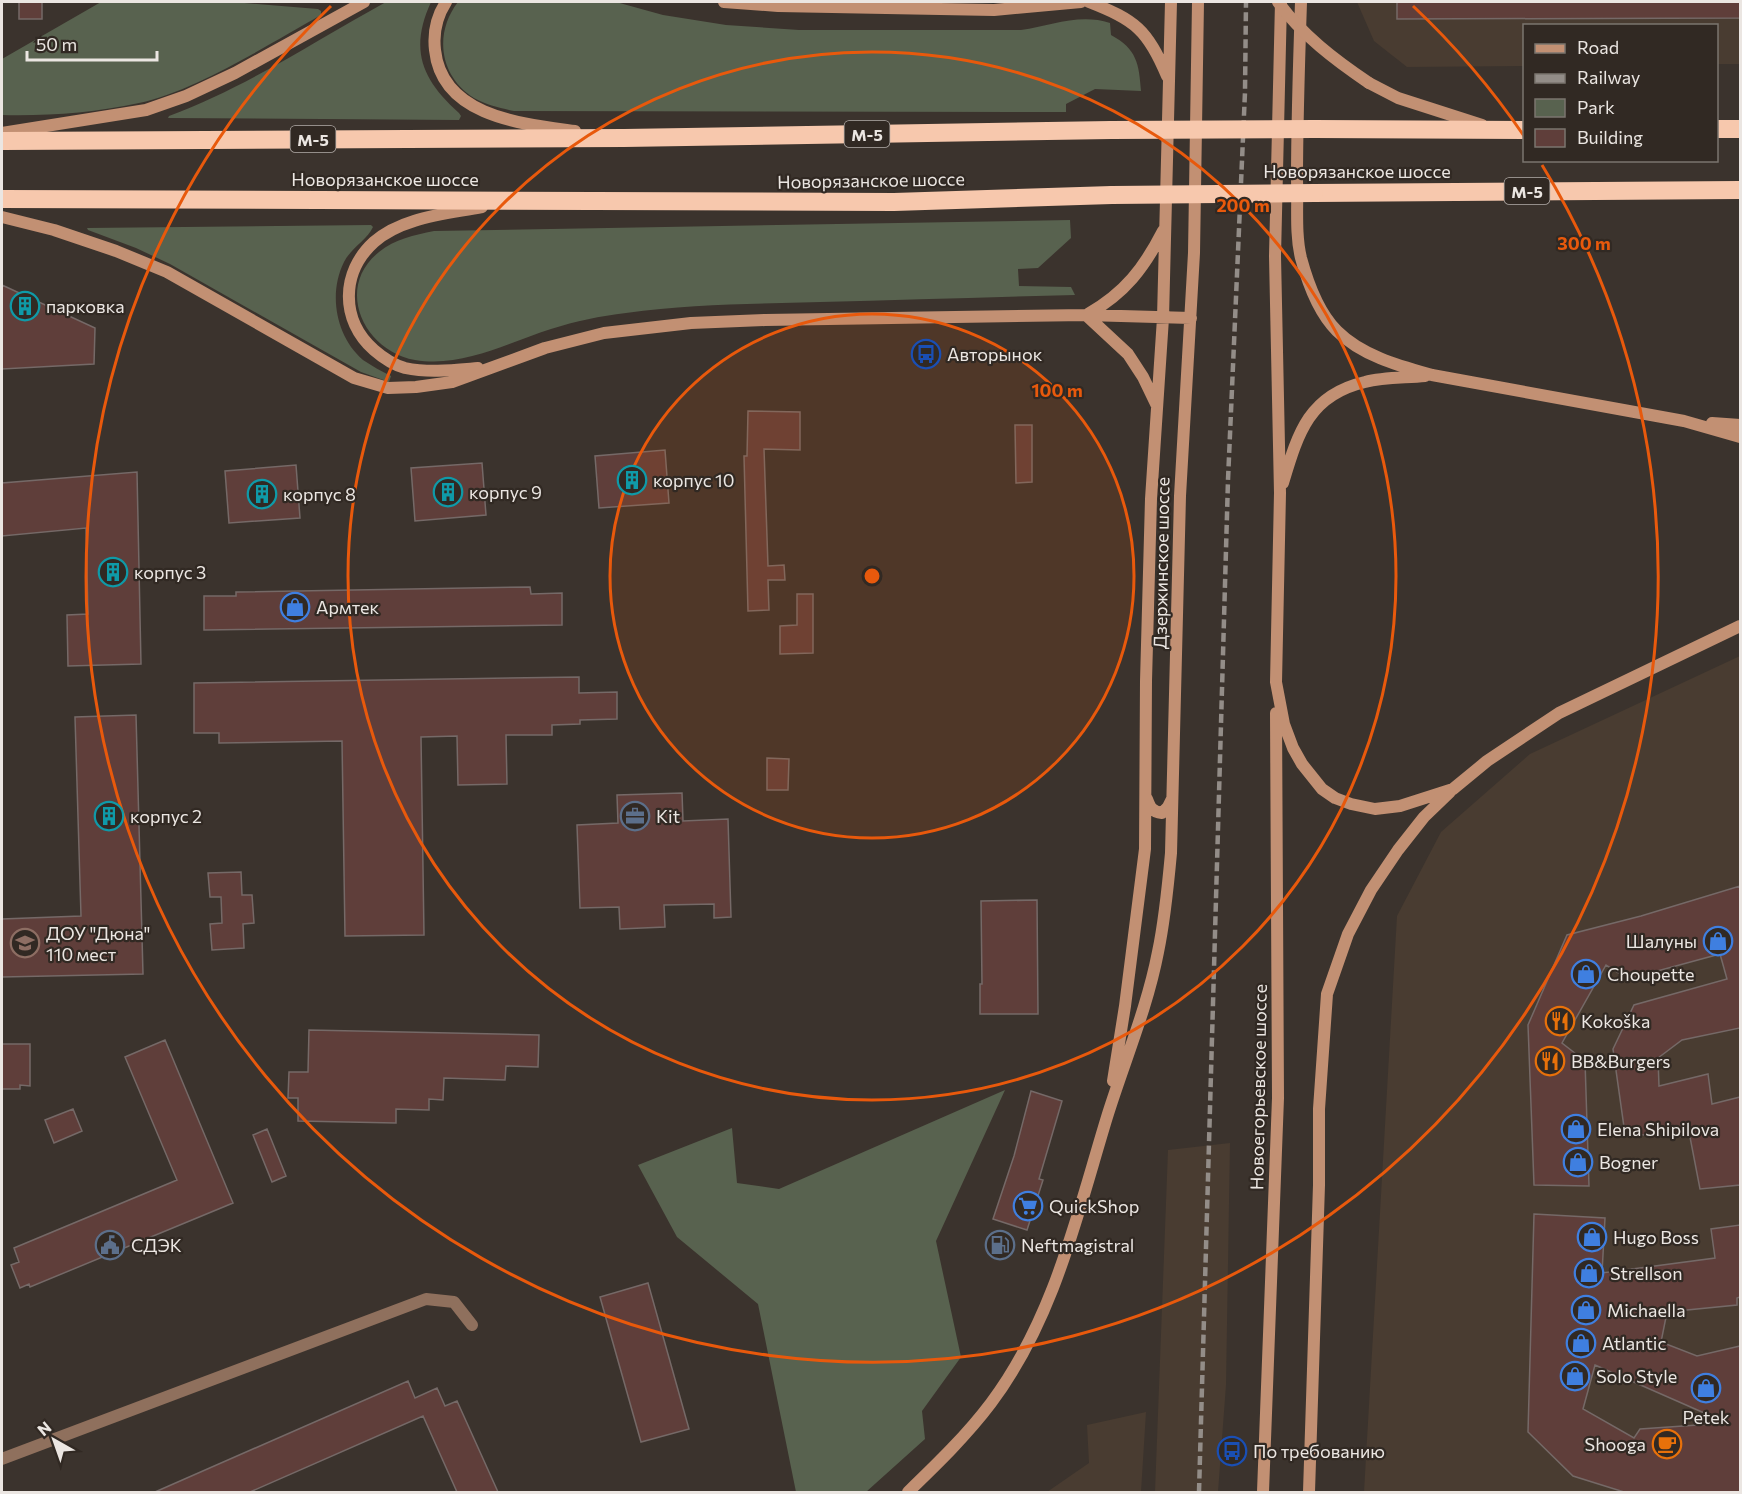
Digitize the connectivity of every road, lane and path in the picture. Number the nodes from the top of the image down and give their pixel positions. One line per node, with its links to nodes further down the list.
1 (364, 2): 15 (main road)
2 (446, 2): 16 (main road, М-5)
3 (724, 2): 4 (main road)
4 (1081, 2)
5 (1089, 2): 10 (main road)
6 (1171, 2): 10 (main road, Дзержинское шоссе)
7 (1198, 2): 25 (main road, Дзержинское шоссе)
8 (1279, 2): 14 (main road, М-5, bridge); 32 (main road, М-5)
9 (1301, 2): 27 (main road)
10 (1169, 80): 22 (main road, Дзержинское шоссе)
11 (1523, 129): 14 (highway, М-5)
12 (1718, 129): 13 (highway)
13 (1740, 129)
14 (1495, 130): 16 (highway, М-5, bridge)
15 (2, 133)
16 (624, 138): 17 (highway, М-5)
17 (2, 141)
18 (1740, 190): 20 (highway, Новорязанское шоссе / М-5, bridge)
19 (2, 199): 20 (highway, Новорязанское шоссе / М-5)
20 (516, 200): 26 (main road, М-5)
21 (2, 217): 26 (main road, М-5)
22 (1166, 228): 23 (main road); 24 (main road, Дзержинское шоссе)
23 (1086, 315): 24 (main road, М-5); 26 (main road, М-5); 28 (main road)
24 (1163, 318): 25 (main road); 28 (main road, Дзержинское шоссе)
25 (1191, 318): 37 (main road, Дзержинское шоссе)
26 (498, 366)
27 (1432, 375): 29 (main road); 32 (main road)
28 (1157, 407): 36 (main road, Дзержинское шоссе)
29 (1683, 421): 30 (main road); 31 (main road)
30 (1740, 425)
31 (1740, 436)
32 (1280, 493): 34 (main road)
33 (1740, 626): 35 (main road)
34 (1276, 682): 35 (main road); 42 (main road, Новоегорьевское шоссе)
35 (1453, 789): 43 (main road)
36 (1147, 798): 37 (main road); 38 (main road, Дзержинское шоссе)
37 (1172, 798): 38 (main road, Дзержинское шоссе)
38 (1107, 1118): 41 (main road, Дзержинское шоссе)
39 (472, 1325): 40 (street)
40 (2, 1459)
41 (908, 1492)
42 (1263, 1492)
43 (1309, 1492)

